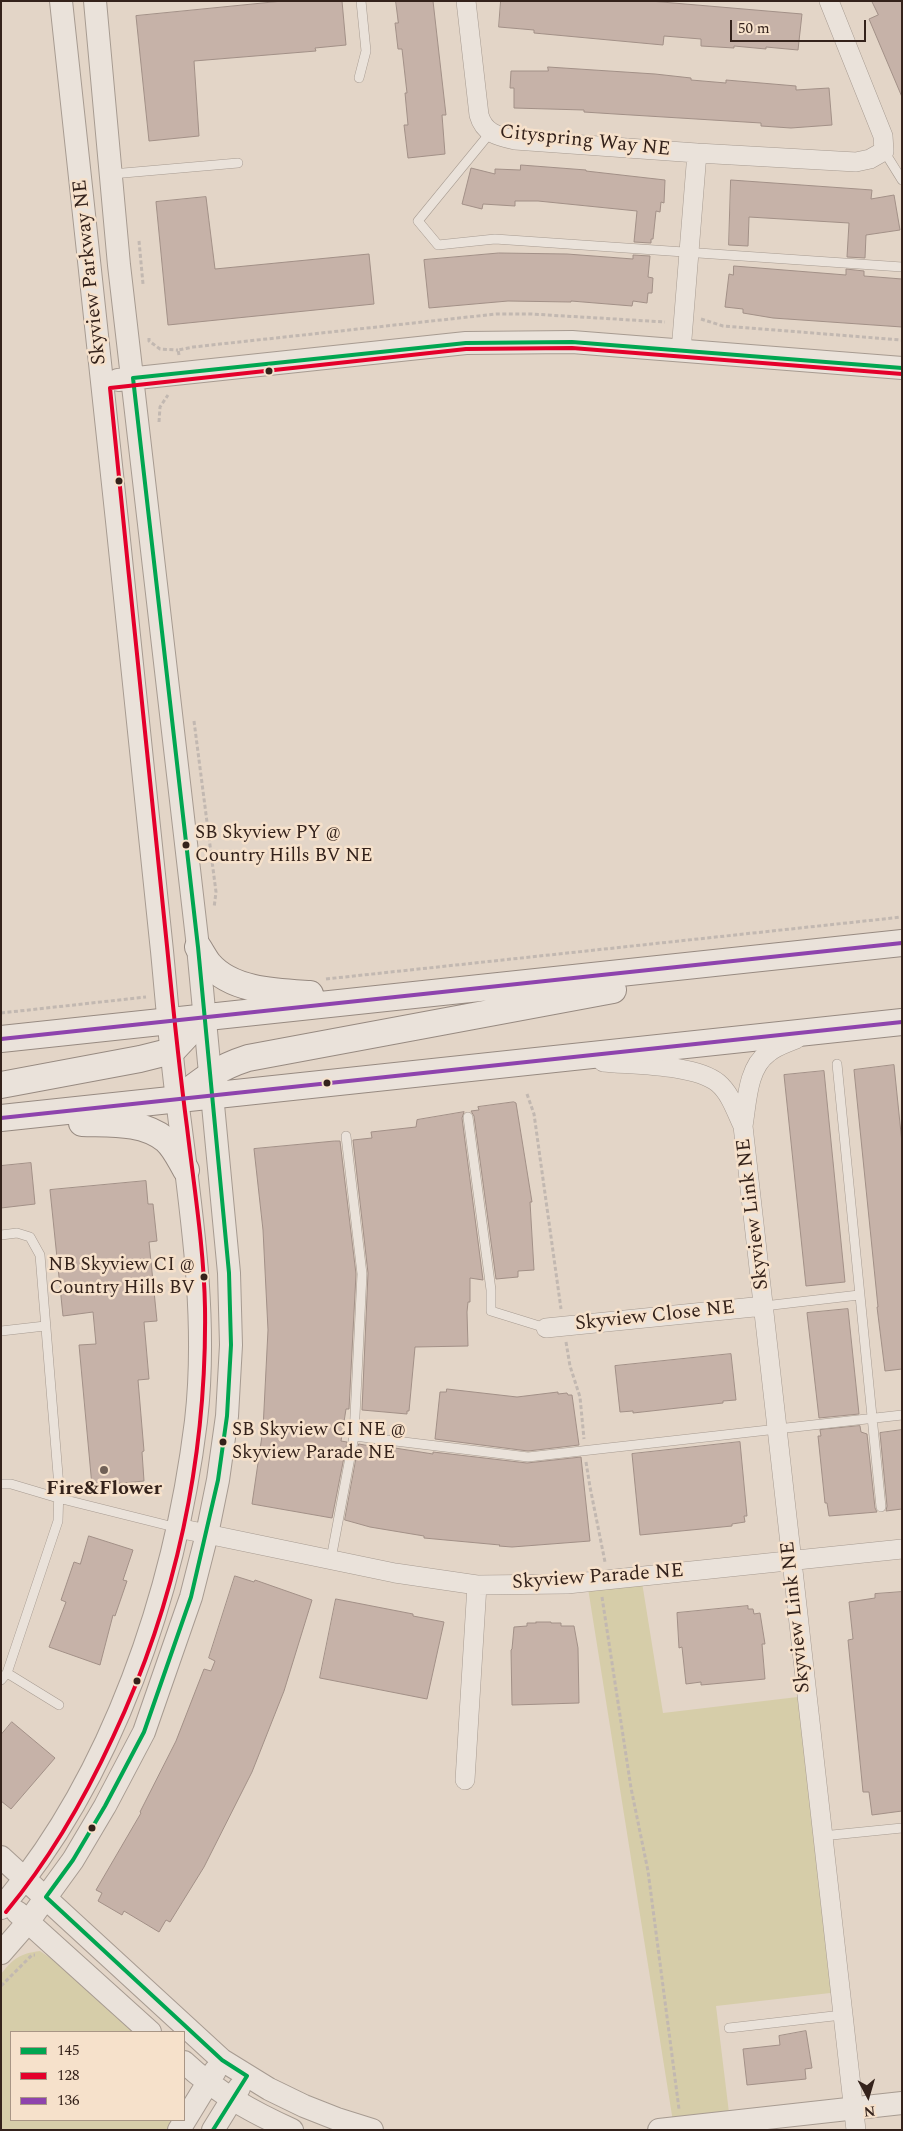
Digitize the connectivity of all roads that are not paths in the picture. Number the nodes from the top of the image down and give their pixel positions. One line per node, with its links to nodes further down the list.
1 (61, 1): 18 (street, Skyview Parkway NE)
2 (95, 1): 11 (street, Skyview Parkway NE)
3 (361, 1): 6 (lane)
4 (466, 1): 7 (street, Cityspring Way NE)
5 (829, 1): 8 (street)
6 (358, 78)
7 (490, 133): 9 (street, Cityspring Way NE); 13 (lane)
8 (884, 151): 9 (street, Cityspring Way NE); 12 (lane)
9 (696, 153): 13 (street)
10 (238, 163): 11 (lane)
11 (111, 174): 17 (street, Skyview Parkway NE)
12 (902, 180)
13 (688, 251): 14 (lane); 15 (street)
14 (902, 267)
15 (681, 351): 16 (street); 17 (street)
16 (902, 368)
17 (133, 378): 18 (street); 20 (street, Skyview Parkway NE)
18 (103, 382): 24 (street, Skyview Parkway NE)
19 (902, 943): 21 (main road)
20 (198, 948): 22 (main road); 23 (street, Skyview Parkway NE)
21 (803, 954): 22 (main road); 32 (main road)
22 (386, 998): 23 (main road)
23 (204, 1018): 24 (main road); 28 (main road); 32 (street, Skyview Parkway NE)
24 (169, 1021): 27 (main road); 28 (street, Skyview Parkway NE)
25 (902, 1022): 26 (main road)
26 (812, 1032): 29 (main road); 36 (street, Skyview Link NE)
27 (1, 1039)
28 (172, 1051): 31 (main road); 33 (street, Skyview Parkway NE)
29 (566, 1059): 32 (main road); 36 (street, Skyview Link NE)
30 (836, 1064): 40 (lane)
31 (1, 1085)
32 (211, 1085): 33 (main road); 53 (street, Skyview Parkway NE)
33 (177, 1100): 35 (main road); 38 (street, Skyview Parkway NE)
34 (468, 1117): 43 (lane)
35 (1, 1119): 38 (main road)
36 (743, 1126): 41 (street, Skyview Link NE)
37 (346, 1136): 48 (lane)
38 (186, 1170): 52 (street, Skyview Parkway NE)
39 (1, 1235): 42 (lane)
40 (859, 1295): 41 (lane); 46 (lane)
41 (764, 1306): 43 (street, Skyview Close NE); 47 (street, Skyview Link NE)
42 (45, 1326): 44 (lane); 50 (lane)
43 (555, 1327)
44 (1, 1331)
45 (902, 1415): 46 (lane)
46 (871, 1418): 47 (lane); 51 (lane)
47 (777, 1428): 48 (lane); 56 (street, Skyview Link NE)
48 (354, 1436): 55 (lane)
49 (1, 1484): 50 (lane)
50 (58, 1498): 52 (lane); 58 (lane)
51 (881, 1507)
52 (178, 1528): 53 (street, Skyview Parade NE); 64 (street, Skyview Parkway NE)
53 (207, 1534): 55 (street, Skyview Parade NE); 65 (street, Skyview Parkway NE)
54 (902, 1549): 56 (street, Skyview Parade NE)
55 (330, 1559): 57 (street, Skyview Parade NE)
56 (791, 1560): 57 (street, Skyview Parade NE); 62 (street, Skyview Link NE)
57 (477, 1585): 60 (street)
58 (4, 1677): 59 (lane)
59 (59, 1705)
60 (465, 1780)
61 (902, 1828): 62 (lane)
62 (822, 1836): 69 (street, Skyview Link NE)
63 (1, 1857): 64 (street)
64 (25, 1878): 65 (street); 66 (street, Skyview Parkway NE)
65 (46, 1898): 67 (street, Skyview Parkway NE); 72 (street)
66 (3, 1903): 67 (street)
67 (28, 1922): 68 (street, Skyview Parkway NE); 71 (street)
68 (1, 1953)
69 (842, 2016): 70 (lane); 78 (street, Skyview Link NE)
70 (729, 2028)
71 (149, 2031)
72 (222, 2060): 74 (street); 75 (street)
73 (185, 2063): 75 (street)
74 (247, 2076): 76 (street); 82 (street)
75 (207, 2082): 76 (street); 79 (street)
76 (232, 2100): 80 (street); 81 (street)
77 (902, 2103): 78 (street)
78 (853, 2108): 83 (street); 84 (street, Skyview Link NE)
79 (185, 2120)
80 (213, 2130)
81 (292, 2130)
82 (372, 2130)
83 (659, 2130)
84 (856, 2130)

